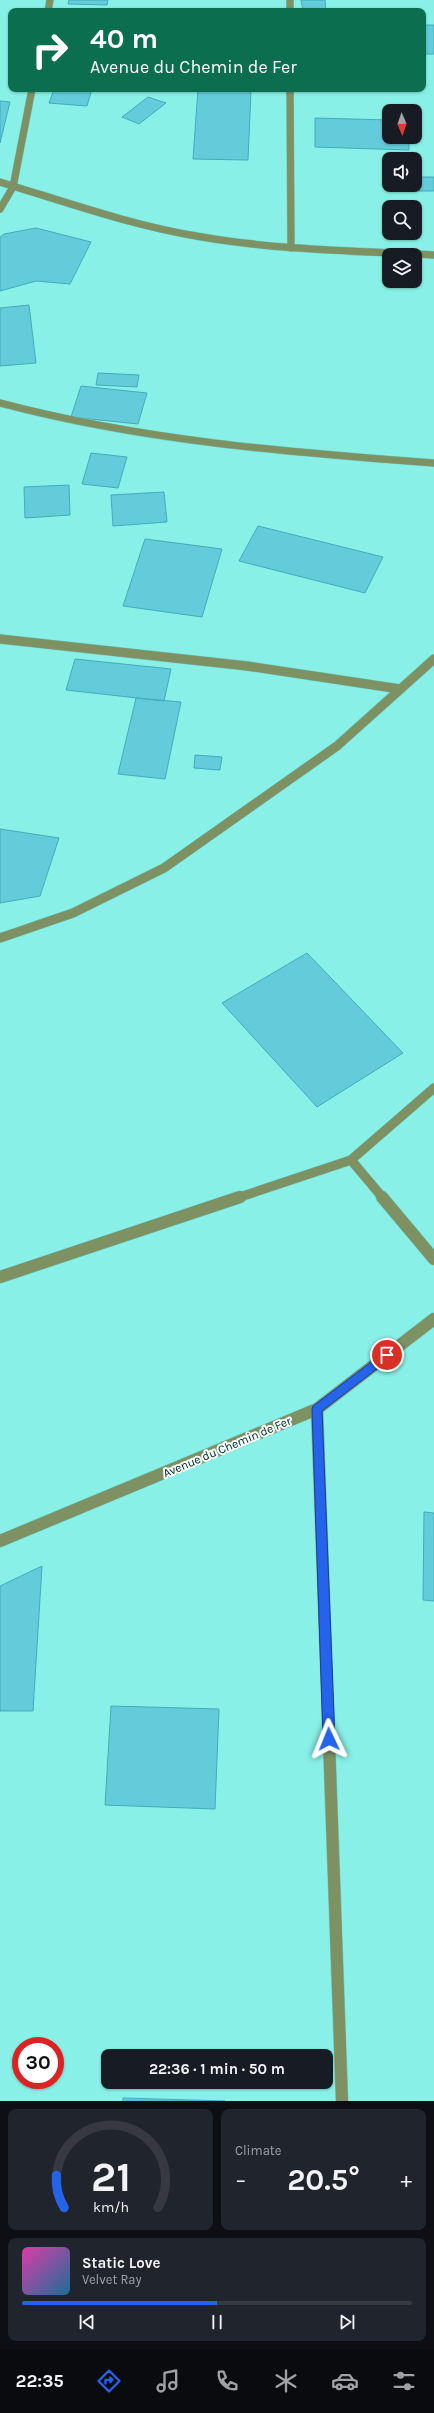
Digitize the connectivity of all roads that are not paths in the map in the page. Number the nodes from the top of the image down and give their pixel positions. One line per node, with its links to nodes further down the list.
1 (31, 92): 4 (street)
2 (290, 92): 6 (street)
3 (0, 182): 4 (street)
4 (13, 187): 5 (street); 6 (street)
5 (0, 209)
6 (291, 248): 7 (street)
7 (434, 255)
8 (0, 403): 9 (street)
9 (434, 463)
10 (0, 639): 12 (street)
11 (434, 659): 12 (street)
12 (400, 689): 13 (street)
13 (0, 938)
14 (434, 1088): 15 (street)
15 (351, 1160): 16 (street); 17 (street)
16 (434, 1259)
17 (0, 1277)
18 (434, 1319): 19 (street, Avenue du Chemin de Fer)
19 (317, 1409): 20 (street, Avenue du Chemin de Fer); 21 (street)
20 (0, 1542)
21 (342, 2101)

